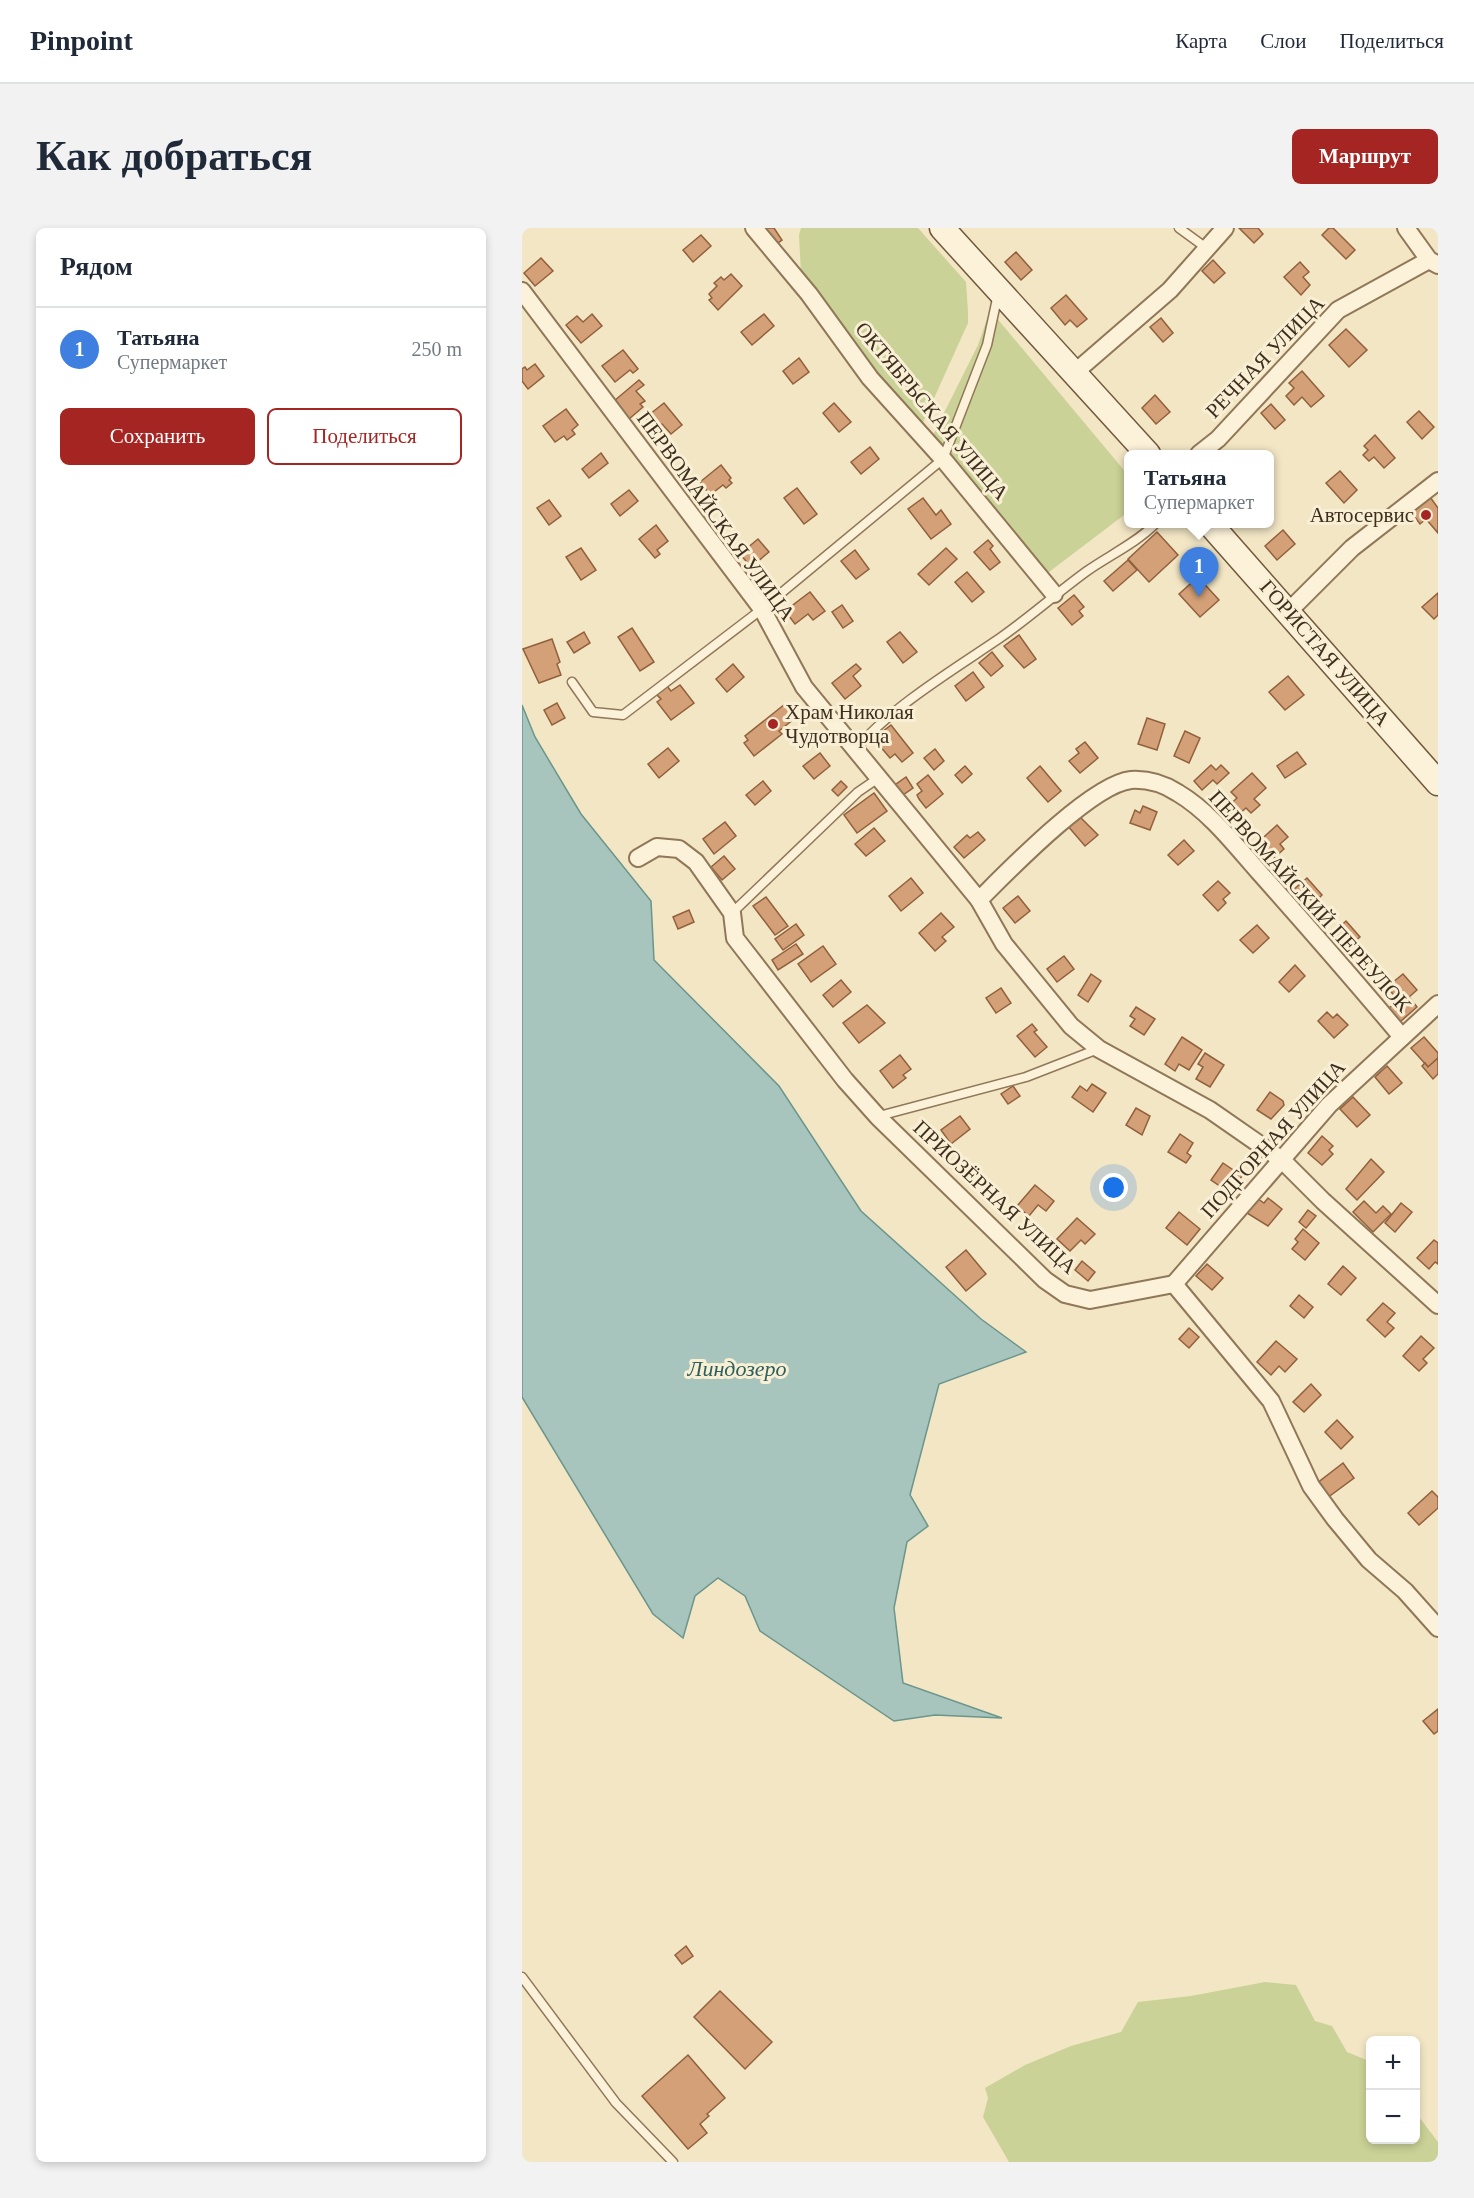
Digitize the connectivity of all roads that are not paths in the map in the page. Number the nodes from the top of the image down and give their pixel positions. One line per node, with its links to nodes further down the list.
1 (754, 228): 13 (street, ОКТЯБРЬСКАЯ УЛИЦА)
2 (1179, 228): 6 (lane)
3 (1225, 228): 6 (street)
4 (1406, 228): 7 (street, РЕЧНАЯ УЛИЦА)
5 (944, 229): 9 (street)
6 (1205, 247): 10 (street)
7 (1434, 262): 12 (street, РЕЧНАЯ УЛИЦА)
8 (522, 291): 18 (street, ПЕРВОМАЙСКАЯ УЛИЦА)
9 (998, 291): 10 (street); 13 (lane)
10 (1073, 374): 11 (street)
11 (1144, 450)
12 (1204, 450)
13 (943, 459): 17 (street, ОКТЯБРЬСКАЯ УЛИЦА); 18 (lane)
14 (1438, 482): 19 (street)
15 (1151, 528): 17 (lane)
16 (1214, 528): 19 (street, ГОРИСТАЯ УЛИЦА)
17 (1054, 594): 21 (lane)
18 (762, 609): 20 (lane); 21 (street, ПЕРВОМАЙСКАЯ УЛИЦА)
19 (1289, 611): 23 (street, ГОРИСТАЯ УЛИЦА)
20 (572, 682)
21 (855, 751): 22 (street, ПЕРВОМАЙСКАЯ УЛИЦА)
22 (877, 779): 25 (street, ПЕРВОМАЙСКАЯ УЛИЦА); 26 (lane)
23 (1438, 783)
24 (638, 858): 26 (street, ПРИОЗЁРНАЯ УЛИЦА)
25 (978, 900): 28 (street, ПЕРВОМАЙСКИЙ ПЕРЕУЛОК); 29 (street, ПЕРВОМАЙСКАЯ УЛИЦА)
26 (732, 913): 30 (street, ПРИОЗЁРНАЯ УЛИЦА)
27 (1438, 1004): 28 (street, ПОДГОРНАЯ УЛИЦА)
28 (1402, 1037): 31 (street, ПОДГОРНАЯ УЛИЦА)
29 (1099, 1049): 30 (lane); 31 (street, ПЕРВОМАЙСКАЯ УЛИЦА)
30 (878, 1117): 32 (street, ПРИОЗЁРНАЯ УЛИЦА)
31 (1282, 1160): 32 (street, ПОДГОРНАЯ УЛИЦА); 33 (street, ПЕРВОМАЙСКАЯ УЛИЦА)
32 (1174, 1284): 34 (street)
33 (1438, 1305)
34 (1438, 1628)
35 (522, 1977): 36 (lane)
36 (674, 2162)

